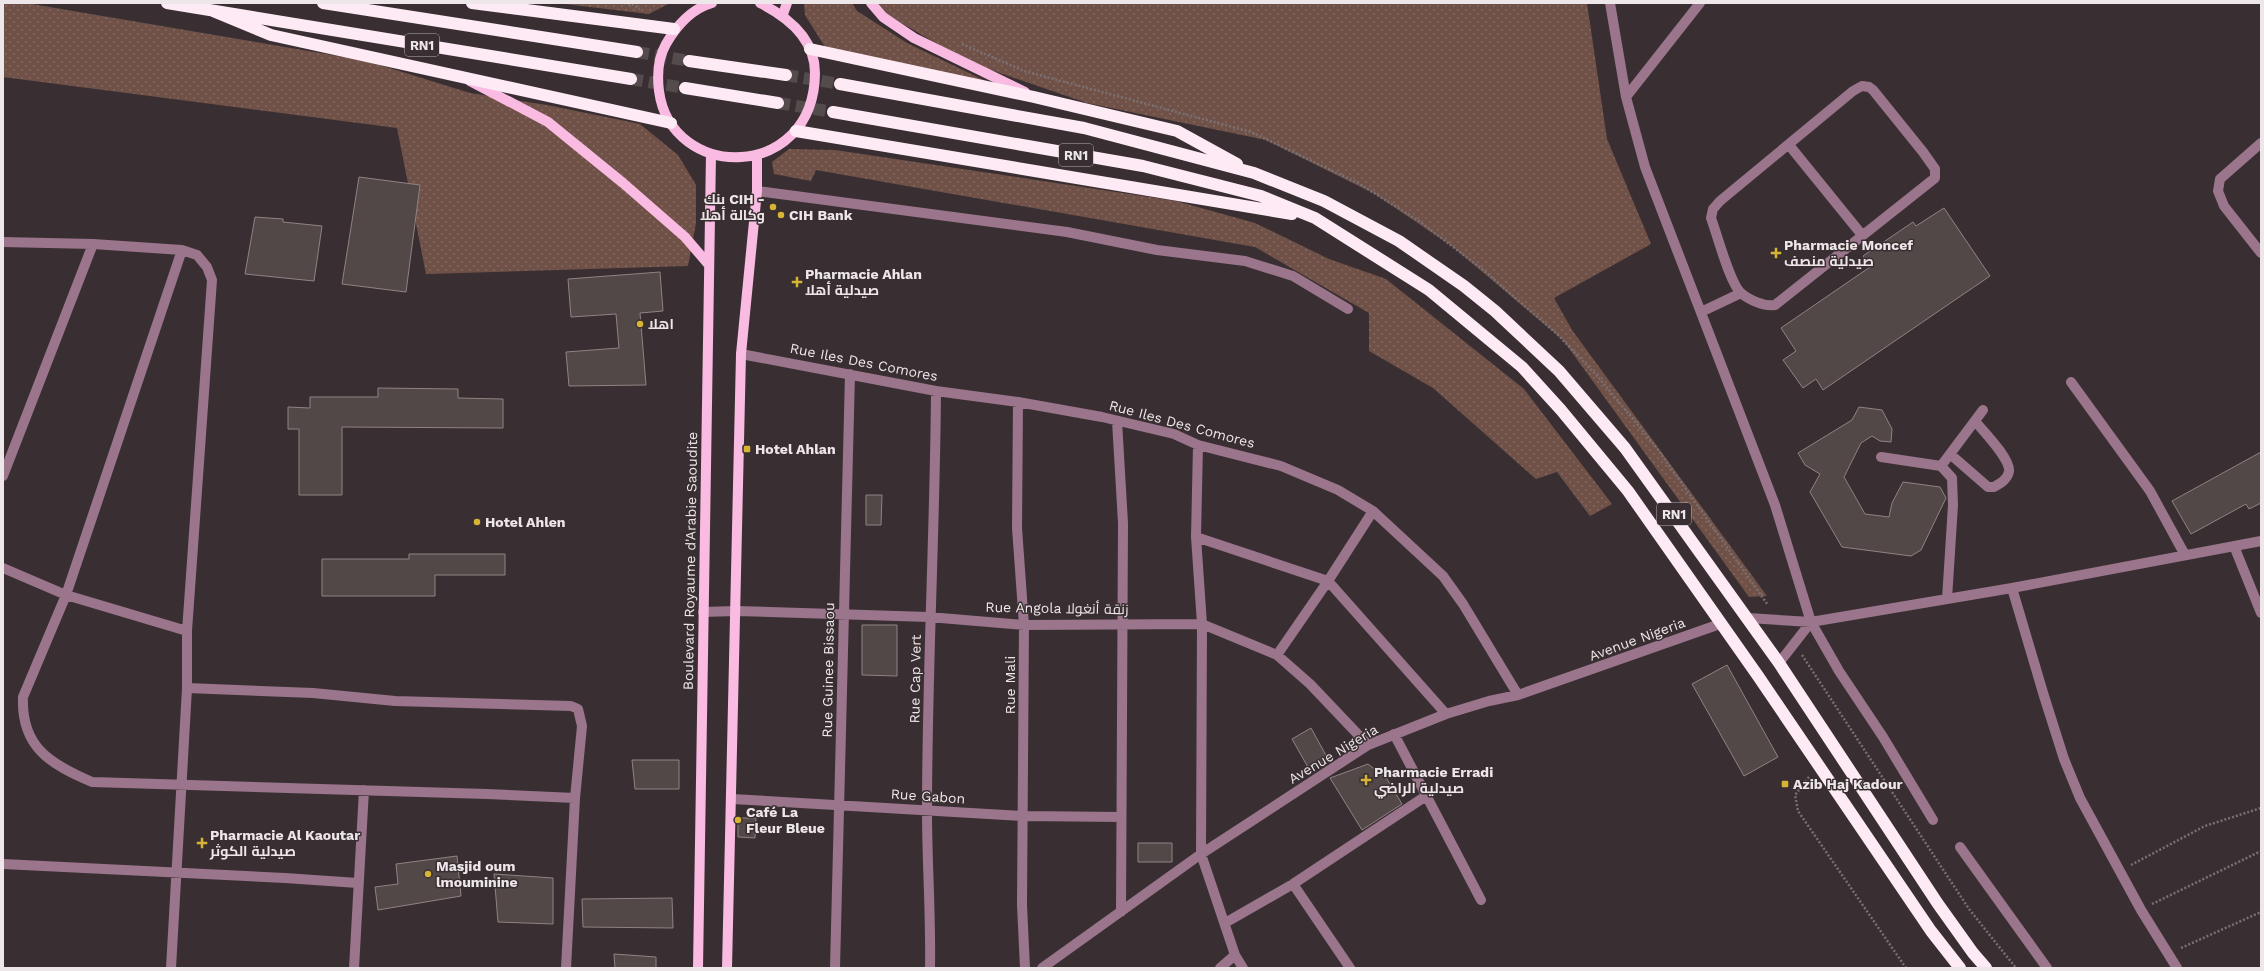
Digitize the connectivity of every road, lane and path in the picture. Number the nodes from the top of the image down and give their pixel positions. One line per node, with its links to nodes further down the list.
1 (167, 3): 10 (highway, RN1)
2 (322, 3): 14 (highway, RN1)
3 (472, 3): 12 (highway)
4 (712, 3): 12 (main road)
5 (760, 3): 11 (main road)
6 (787, 3): 11 (main road)
7 (871, 3): 21 (main road)
8 (1610, 3): 22 (street)
9 (1700, 3): 22 (street)
10 (213, 11): 17 (highway); 18 (highway, RN1)
11 (783, 14): 13 (main road)
12 (674, 29): 25 (main road)
13 (810, 48): 21 (highway); 26 (main road)
14 (637, 52)
15 (689, 61): 16 (highway)
16 (786, 75)
17 (460, 76): 25 (highway); 39 (main road)
18 (631, 79)
19 (840, 84): 31 (highway, RN1)
20 (685, 88): 23 (highway)
21 (1034, 97): 31 (highway)
22 (1626, 97): 42 (street)
23 (778, 103)
24 (833, 112): 33 (highway, RN1)
25 (671, 123): 29 (main road)
26 (796, 131): 30 (main road); 33 (highway)
27 (2261, 143): 38 (street)
28 (1789, 145): 34 (street); 34 (street); 40 (street)
29 (711, 154): 30 (main road); 39 (main road, Boulevard Royaume d'Arabie Saoudite)
30 (757, 155): 32 (main road)
31 (1254, 173): 71 (highway, RN1)
32 (757, 191): 41 (street); 43 (main road)
33 (1315, 218): 76 (highway, RN1)
34 (1862, 235): 40 (street)
35 (3, 242): 36 (street)
36 (92, 244): 37 (street); 55 (street)
37 (182, 250): 64 (street); 77 (street)
38 (2261, 253)
39 (709, 265): 67 (main road, Boulevard Royaume d'Arabie Saoudite)
40 (1741, 293): 42 (street)
41 (1348, 309)
42 (1701, 312): 72 (street)
43 (741, 354): 44 (street, Rue Iles Des Comores); 66 (main road)
44 (850, 374): 46 (street, Rue Iles Des Comores); 69 (street, Rue Guinee Bissaou)
45 (2071, 382): 60 (street)
46 (936, 391): 47 (street, Rue Iles Des Comores); 70 (street, Rue Cap Vert)
47 (1018, 402): 49 (street, Rue Iles Des Comores); 74 (street, Rue Mali)
48 (1983, 410): 50 (street)
49 (1117, 421): 51 (street, Rue Iles Des Comores); 73 (street)
50 (1975, 421): 52 (street); 52 (street)
51 (1198, 445): 56 (street, Rue Iles Des Comores); 57 (street)
52 (1950, 454): 54 (street)
53 (1881, 457): 54 (street)
54 (1941, 466): 65 (street)
55 (3, 476)
56 (1373, 511): 62 (street); 82 (street, Rue Iles Des Comores)
57 (1196, 537): 62 (street); 75 (street)
58 (2261, 540): 59 (street)
59 (2234, 546): 60 (street); 68 (street)
60 (2185, 555): 63 (street)
61 (3, 568): 64 (street)
62 (1328, 581): 79 (street); 83 (street)
63 (2012, 588): 65 (street); 102 (street)
64 (66, 595): 77 (street); 87 (street)
65 (1947, 599): 72 (street)
66 (736, 610): 67 (street, Rue Angola زنقة أنغولا); 69 (street, Rue Angola زنقة أنغولا); 91 (main road)
67 (703, 612): 116 (main road, Boulevard Royaume d'Arabie Saoudite)
68 (2261, 613)
69 (844, 614): 70 (street, Rue Angola زنقة أنغولا); 92 (street, Rue Guinee Bissaou)
70 (929, 617): 74 (street, Rue Angola زنقة أنغولا); 94 (street, Rue Cap Vert)
71 (1748, 618): 72 (street); 80 (highway, RN1)
72 (1811, 622): 78 (street); 97 (street)
73 (1122, 623): 74 (street, Rue Angola زنقة أنغولا); 75 (street, Rue Angola زنقة أنغولا); 96 (street)
74 (1024, 624): 95 (street, Rue Mali)
75 (1202, 624): 79 (street, Rue Angola زنقة أنغولا); 100 (street)
76 (1720, 624): 82 (street, Avenue Nigeria); 86 (highway, RN1)
77 (187, 631): 81 (street)
78 (1794, 644): 80 (street); 128 (path)
79 (1277, 655): 85 (street, Rue Angola زنقة أنغولا)
80 (1779, 663): 127 (highway, RN1)
81 (187, 688): 87 (street); 90 (street)
82 (1518, 696): 83 (street, Avenue Nigeria)
83 (1446, 714): 84 (street, Avenue Nigeria)
84 (1394, 734): 85 (street, Avenue Nigeria); 89 (street)
85 (1368, 746): 100 (street, Avenue Nigeria)
86 (1819, 766): 125 (path); 126 (highway, RN1)
87 (182, 784): 88 (street); 103 (street)
88 (364, 790): 90 (street); 104 (street)
89 (1426, 796): 105 (street); 106 (street)
90 (575, 798): 115 (street)
91 (732, 799): 92 (street, Rue Gabon); 117 (main road)
92 (840, 804): 94 (street, Rue Gabon); 118 (street, Rue Guinee Bissaou)
93 (2261, 808): 102 (path)
94 (927, 811): 95 (street, Rue Gabon); 119 (street, Rue Cap Vert)
95 (1024, 816): 96 (street, Rue Gabon); 120 (street, Rue Mali)
96 (1121, 817): 108 (street)
97 (1933, 820)
98 (1960, 847): 129 (street)
99 (2261, 851): 107 (path)
100 (1200, 854): 108 (street, Avenue Nigeria); 110 (street)
101 (3, 864): 103 (street)
102 (2120, 871): 107 (street)
103 (175, 873): 104 (street); 113 (street)
104 (358, 883): 114 (street)
105 (1294, 884): 110 (street); 124 (street)
106 (1481, 900)
107 (2141, 910): 112 (street)
108 (1121, 912): 121 (street, Avenue Nigeria)
109 (2261, 912): 112 (path)
110 (1225, 923): 111 (street)
111 (1235, 954): 122 (street); 123 (street)
112 (2168, 954): 130 (street)
113 (171, 968)
114 (354, 968)
115 (566, 968)
116 (698, 968)
117 (727, 968)
118 (835, 968)
119 (930, 968)
120 (1025, 968)
121 (1042, 968)
122 (1220, 968)
123 (1243, 968)
124 (1350, 968)
125 (1906, 968)
126 (1960, 968)
127 (1986, 968)
128 (2016, 968)
129 (2047, 968)
130 (2177, 968)

